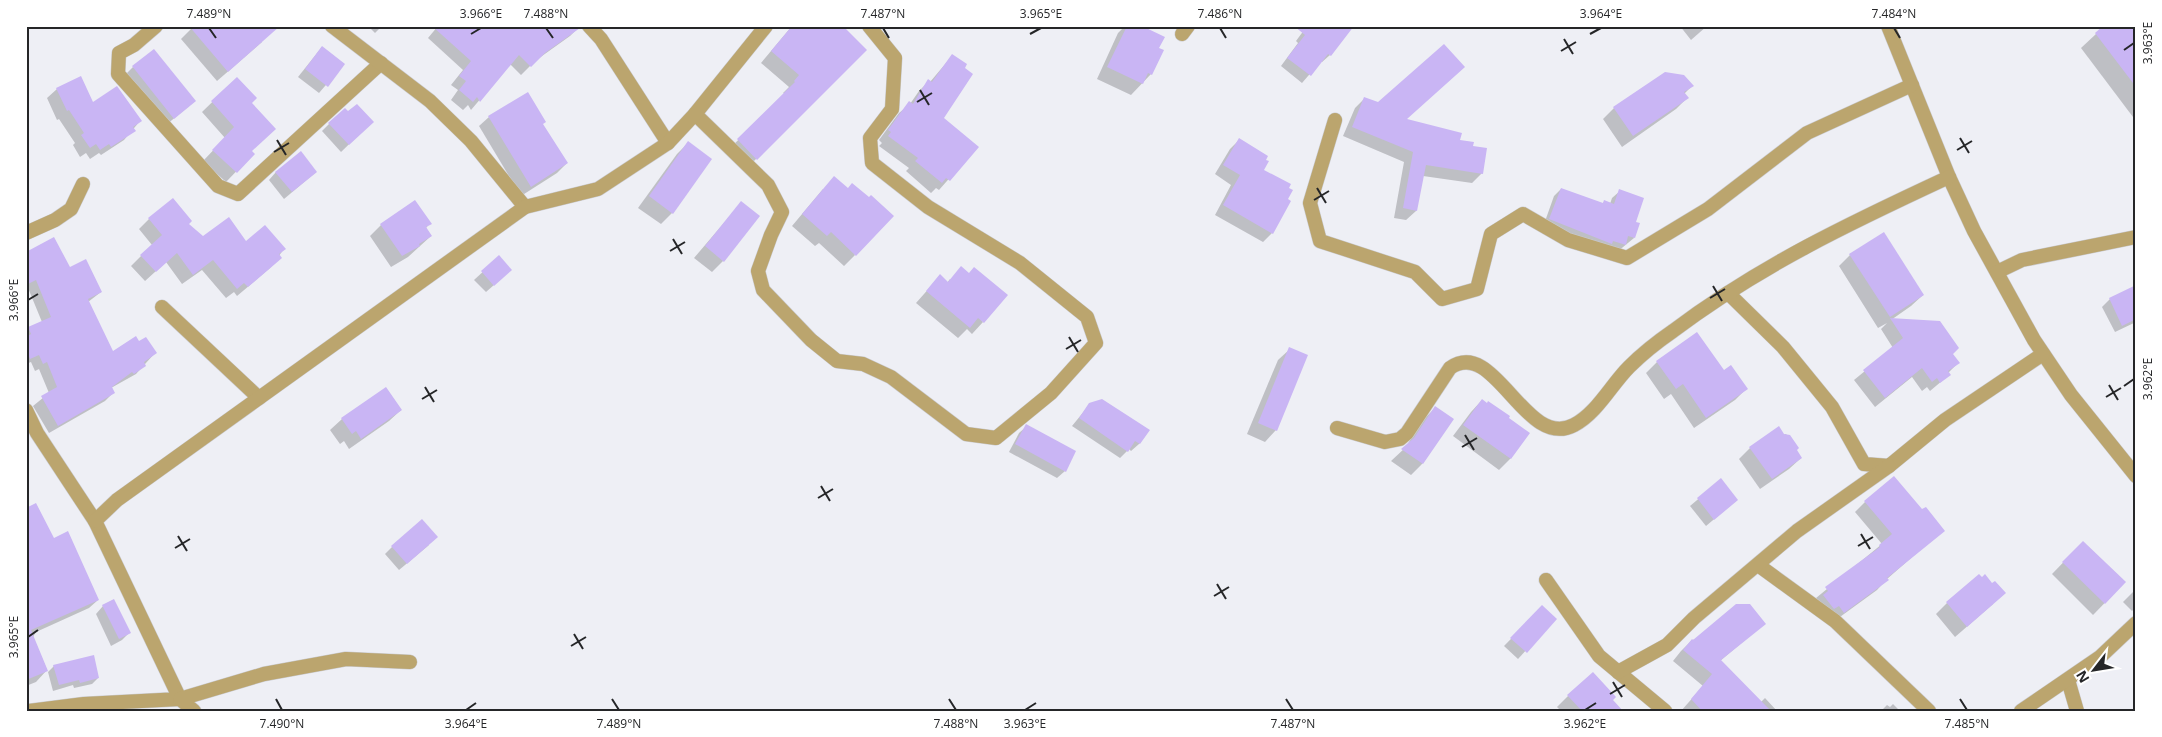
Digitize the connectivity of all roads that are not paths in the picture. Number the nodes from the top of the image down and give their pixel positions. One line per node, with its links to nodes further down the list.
1 (156, 26): 7 (street)
2 (332, 26): 7 (street)
3 (589, 26): 11 (street)
4 (766, 26): 9 (street)
5 (869, 26): 9 (street)
6 (1889, 26): 8 (street)
7 (381, 63): 14 (street)
8 (1912, 85): 10 (street); 12 (street)
9 (695, 114): 11 (street)
10 (1335, 120)
11 (668, 143): 14 (street)
12 (1950, 177): 17 (street); 18 (street)
13 (83, 184): 15 (street)
14 (525, 207): 21 (street)
15 (26, 233)
16 (2136, 238): 17 (street)
17 (1997, 272): 20 (street)
18 (1728, 293): 23 (street); 24 (street)
19 (162, 307): 21 (street)
20 (2044, 354): 24 (street); 25 (street)
21 (259, 398): 26 (street)
22 (26, 410): 26 (street)
23 (1337, 428)
24 (1889, 466): 27 (street)
25 (2136, 476)
26 (95, 521): 33 (street)
27 (1758, 565): 31 (street); 37 (street)
28 (1546, 580): 31 (street)
29 (2136, 623): 32 (street)
30 (410, 662): 33 (street)
31 (1618, 672): 36 (street)
32 (2068, 680): 38 (street); 39 (street)
33 (180, 699): 34 (street); 35 (street)
34 (29, 711)
35 (194, 711)
36 (1665, 711)
37 (1928, 711)
38 (2021, 711)
39 (2077, 711)

